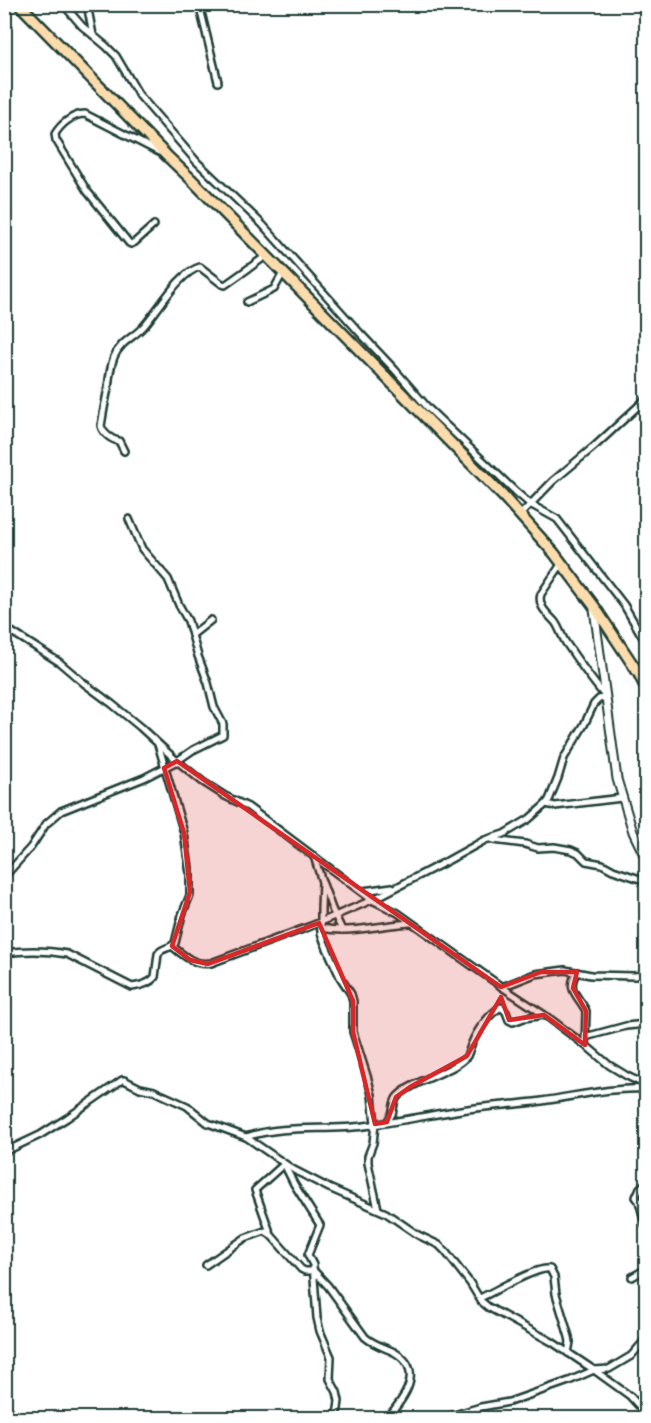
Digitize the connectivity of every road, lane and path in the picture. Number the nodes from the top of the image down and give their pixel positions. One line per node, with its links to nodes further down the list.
1 (19, 4): 7 (main road)
2 (63, 4): 5 (street)
3 (87, 4): 5 (street)
4 (200, 4): 6 (street)
5 (93, 36): 14 (street)
6 (218, 82)
7 (167, 156): 8 (street); 9 (main road)
8 (154, 225)
9 (266, 256): 10 (main road); 13 (street)
10 (283, 273): 11 (street); 15 (main road)
11 (247, 302)
12 (646, 399): 14 (street)
13 (124, 451)
14 (530, 504): 15 (street); 22 (street)
15 (520, 515): 17 (main road)
16 (129, 519): 21 (street)
17 (562, 563): 18 (main road); 24 (street)
18 (594, 606): 23 (main road); 24 (street)
19 (211, 620): 21 (street)
20 (4, 627): 25 (street)
21 (192, 635): 26 (street)
22 (646, 643)
23 (646, 688)
24 (606, 697): 28 (street); 29 (street)
25 (158, 743): 26 (street); 27 (street)
26 (177, 761): 27 (street); 31 (street)
27 (164, 768): 33 (street); 43 (street)
28 (622, 798): 29 (street); 32 (street)
29 (546, 804): 30 (street)
30 (485, 840): 34 (street); 36 (street)
31 (314, 856): 35 (street); 37 (street)
32 (646, 859)
33 (4, 877)
34 (646, 881)
35 (322, 882): 39 (street); 41 (street)
36 (397, 887): 37 (street); 38 (street)
37 (362, 891): 38 (street)
38 (372, 900): 39 (street); 40 (street)
39 (334, 916): 41 (street); 42 (street)
40 (411, 923): 42 (street); 47 (street)
41 (321, 925): 42 (street); 43 (street); 54 (street)
42 (342, 930)
43 (172, 946): 44 (street)
44 (4, 953)
45 (577, 972): 46 (street); 47 (street); 50 (street)
46 (646, 975)
47 (502, 987): 48 (street)
48 (544, 1015): 51 (street); 53 (street)
49 (646, 1024): 50 (street)
50 (585, 1037): 51 (street)
51 (585, 1045): 52 (street)
52 (646, 1087): 53 (street)
53 (387, 1122): 54 (street)
54 (375, 1124): 55 (street); 59 (street)
55 (246, 1137): 56 (street); 57 (street)
56 (4, 1152)
57 (284, 1164): 59 (street); 61 (street); 64 (street)
58 (646, 1183): 60 (street)
59 (378, 1209): 66 (street)
60 (646, 1227)
61 (271, 1235): 62 (street); 64 (street)
62 (206, 1265)
63 (646, 1269): 65 (street)
64 (314, 1271): 71 (street); 72 (street)
65 (632, 1277)
66 (480, 1298): 68 (street); 68 (street)
67 (646, 1339): 69 (street)
68 (568, 1353): 69 (street)
69 (594, 1370): 70 (street); 73 (street)
70 (646, 1416)
71 (334, 1419)
72 (387, 1419)
73 (444, 1419)

